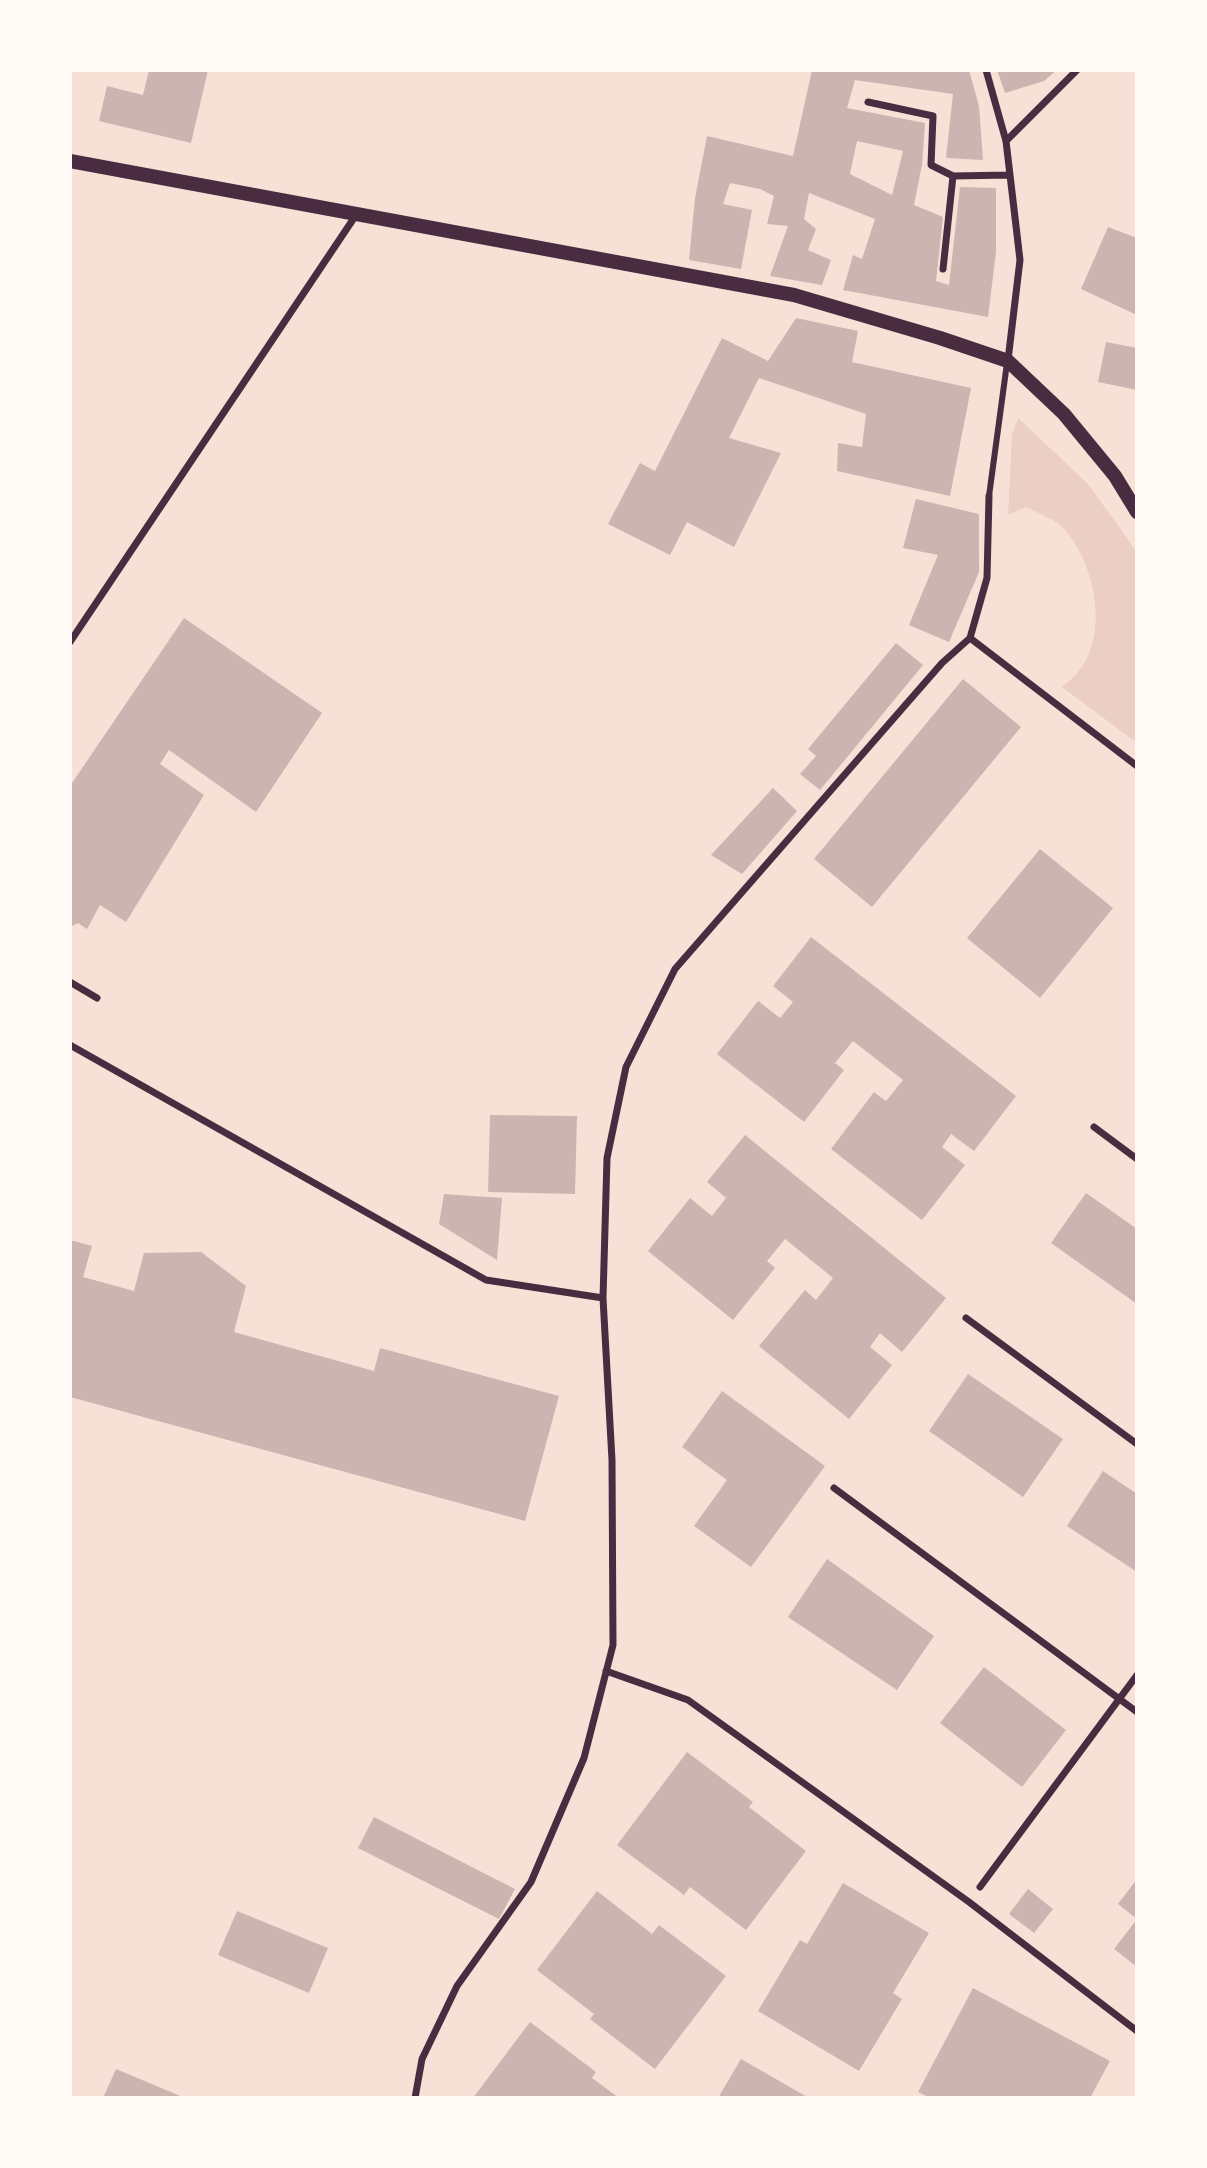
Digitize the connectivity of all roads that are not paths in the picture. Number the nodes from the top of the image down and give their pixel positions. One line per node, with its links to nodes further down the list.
1 (986, 70): 4 (street)
2 (1077, 70): 4 (street)
3 (868, 102): 7 (street)
4 (1006, 141): 6 (street)
5 (70, 161): 8 (main road)
6 (1010, 175): 7 (street); 10 (street)
7 (953, 176): 9 (street)
8 (357, 214): 10 (main road); 14 (street)
9 (943, 269)
10 (1007, 361): 11 (street); 12 (main road)
11 (989, 496): 13 (street)
12 (1137, 512)
13 (970, 638): 15 (street); 21 (street)
14 (70, 642)
15 (1137, 766)
16 (70, 982): 17 (street)
17 (97, 998)
18 (70, 1045): 21 (street)
19 (1094, 1127): 20 (street)
20 (1137, 1159)
21 (603, 1298): 25 (street)
22 (966, 1318): 23 (street)
23 (1137, 1444)
24 (834, 1488): 27 (street)
25 (606, 1671): 30 (street); 31 (street)
26 (1137, 1675): 27 (street)
27 (1119, 1699): 28 (street); 29 (street)
28 (1137, 1712)
29 (980, 1887)
30 (1137, 2031)
31 (415, 2098)

